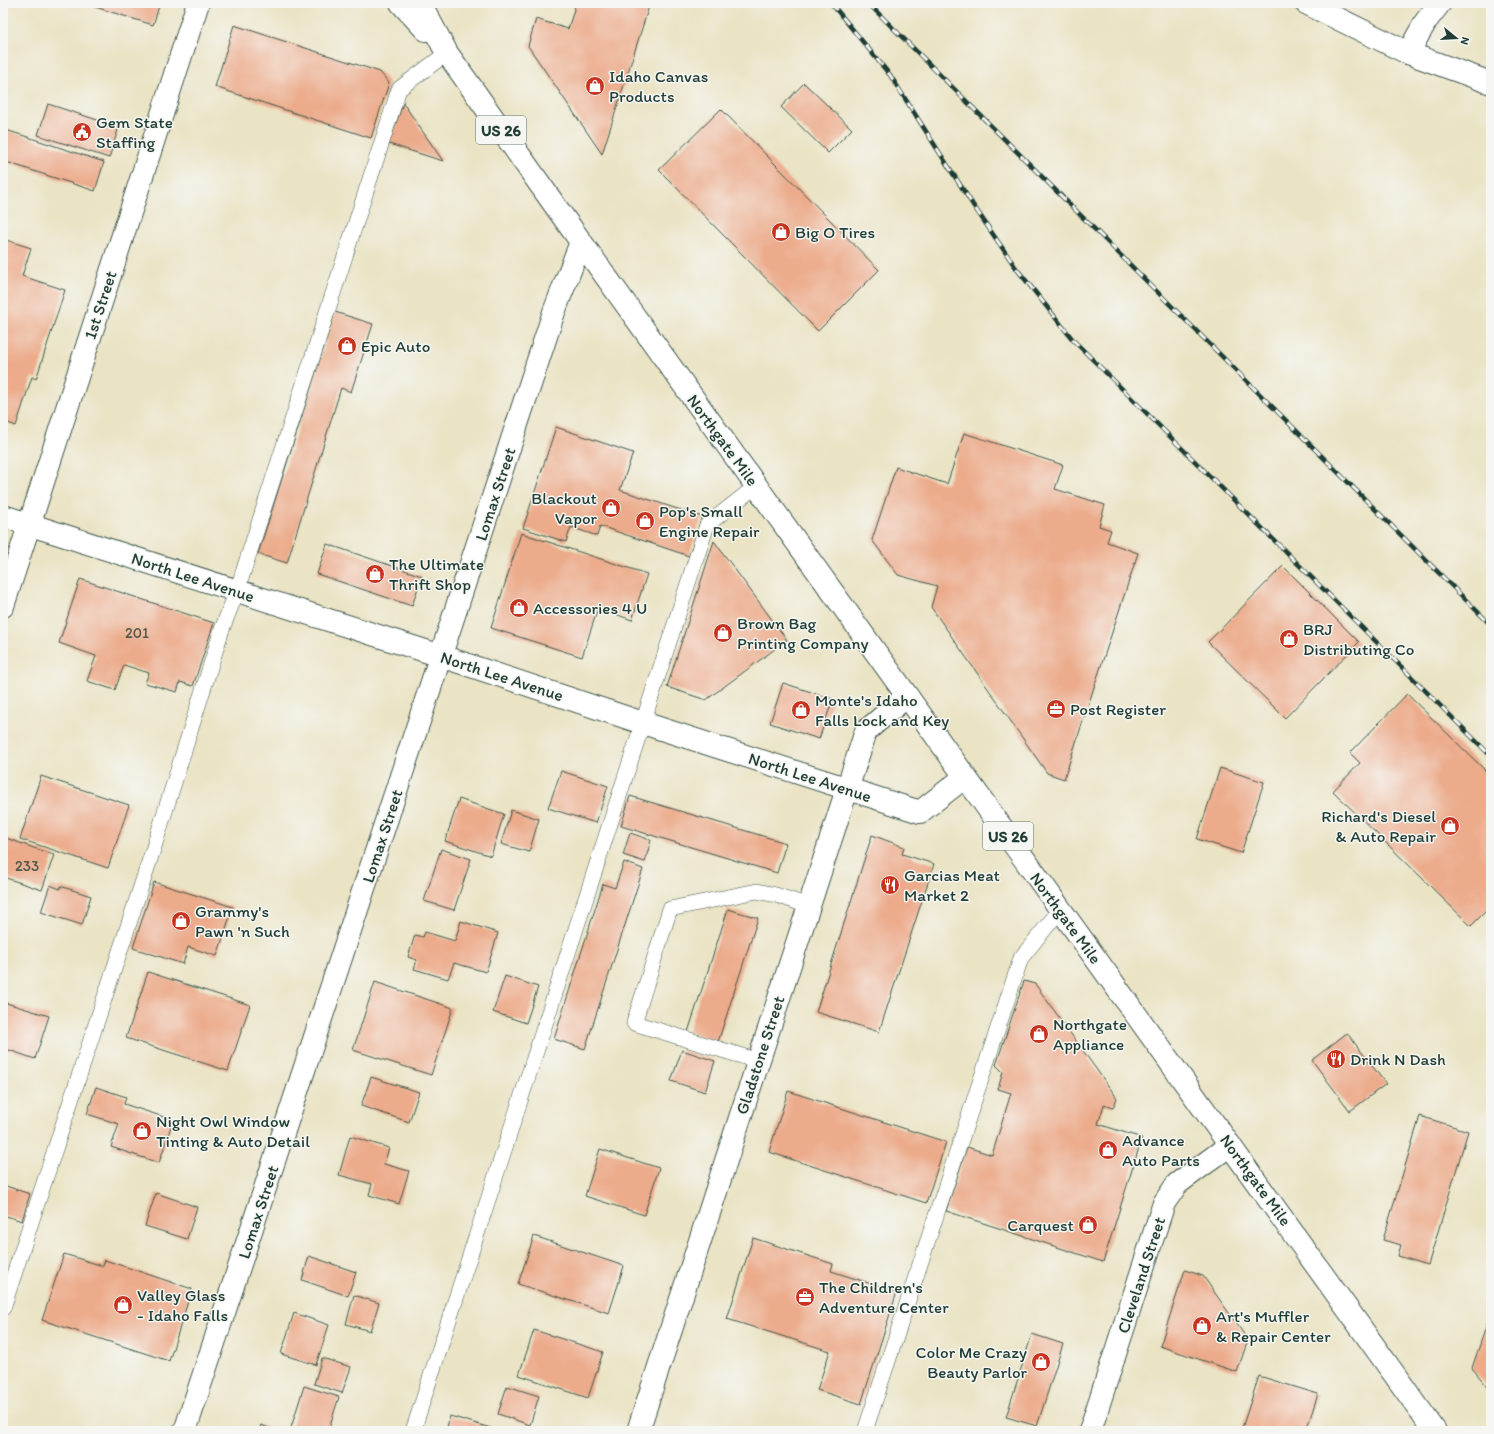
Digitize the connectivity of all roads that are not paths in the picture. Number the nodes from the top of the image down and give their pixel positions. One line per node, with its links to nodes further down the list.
1 (198, 3): 12 (main road, 1st Street)
2 (401, 3): 6 (main road, Northgate Mile / US 26)
3 (420, 3): 6 (main road, Northgate Mile / US 26)
4 (1306, 3): 7 (main road)
5 (1440, 3): 7 (main road)
6 (447, 53): 9 (main road, Northgate Mile / US 26); 13 (lane)
7 (1408, 53): 8 (main road)
8 (1491, 83)
9 (581, 242): 10 (main road, Northgate Mile / US 26); 15 (main road, Lomax Street)
10 (756, 486): 16 (main road, Northgate Mile / US 26); 17 (lane)
11 (3, 516): 12 (main road, North Lee Avenue)
12 (29, 525): 13 (main road, North Lee Avenue); 14 (main road, 1st Street)
13 (237, 590): 15 (main road, North Lee Avenue); 24 (lane)
14 (3, 606)
15 (441, 656): 17 (main road, North Lee Avenue); 25 (main road, Lomax Street)
16 (907, 696): 18 (main road, Northgate Mile / US 26); 19 (main road, Gladstone Street)
17 (643, 723): 19 (main road, North Lee Avenue); 26 (lane)
18 (965, 777): 19 (main road, North Lee Avenue); 21 (main road, Northgate Mile / US 26)
19 (847, 789): 20 (main road, Gladstone Street)
20 (809, 906): 22 (main road, Gladstone Street); 22 (lane)
21 (1060, 910): 23 (main road, Northgate Mile / US 26); 28 (lane)
22 (758, 1061): 27 (main road, Gladstone Street)
23 (1230, 1145): 29 (main road, Cleveland Street); 30 (main road, Northgate Mile / US 26)
24 (3, 1308)
25 (185, 1431)
26 (413, 1431)
27 (638, 1431)
28 (865, 1431)
29 (1090, 1431)
30 (1435, 1431)

